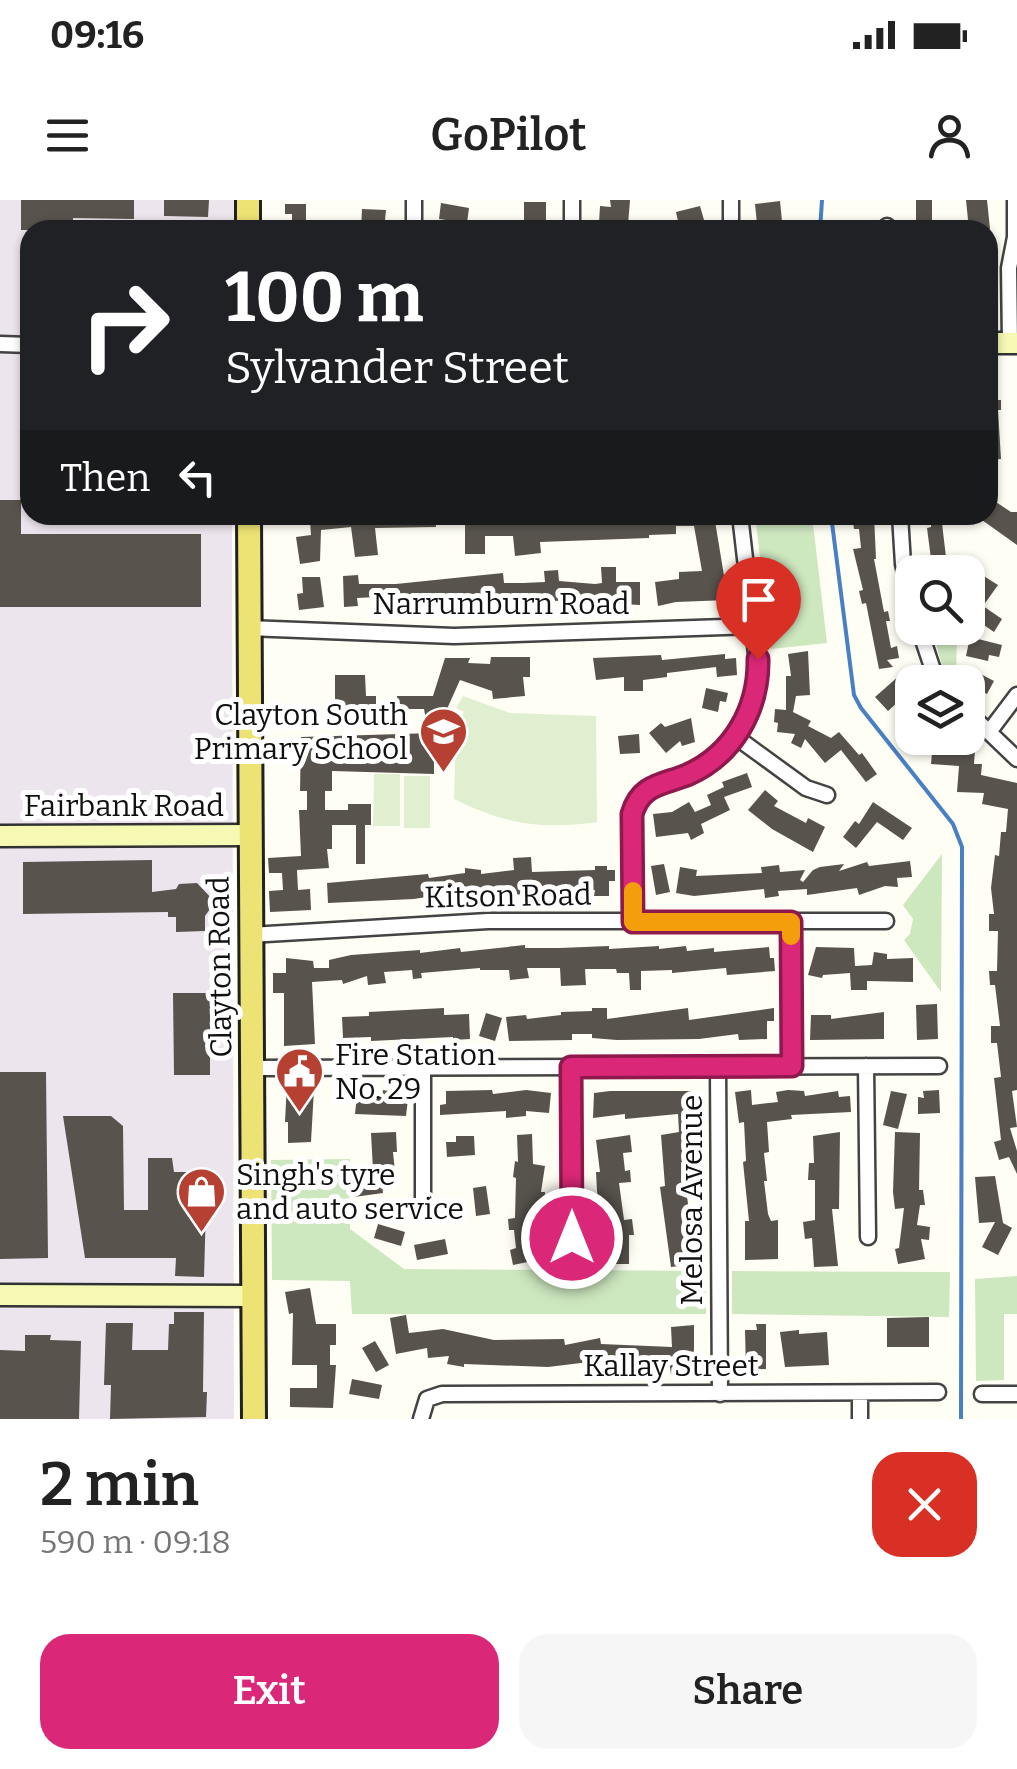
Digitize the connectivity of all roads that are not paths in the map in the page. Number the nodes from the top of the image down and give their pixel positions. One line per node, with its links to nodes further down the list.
1 (1015, 200): 2 (street)
2 (1014, 340)
3 (249, 525): 8 (main road, Clayton Road)
4 (741, 525): 7 (street)
5 (901, 525): 6 (street)
6 (902, 555)
7 (754, 626): 8 (street, Narrumburn Road); 12 (street)
8 (249, 628): 15 (main road, Clayton Road)
9 (1017, 694): 11 (street)
10 (985, 729): 11 (street)
11 (988, 732): 13 (street)
12 (736, 736): 14 (street); 18 (street)
13 (1017, 759)
14 (827, 795)
15 (249, 835): 16 (main road, Fairbank Road); 20 (main road, Clayton Road)
16 (0, 836)
17 (886, 921): 19 (street, Kitson Road)
18 (633, 922): 19 (street, Kitson Road); 20 (street, Kitson Road)
19 (791, 922): 22 (street)
20 (250, 935): 26 (main road, Clayton Road)
21 (718, 1066): 22 (street); 25 (street); 34 (street, Melosa Avenue)
22 (792, 1066): 23 (street)
23 (866, 1066): 24 (street); 29 (street)
24 (939, 1066)
25 (571, 1067): 27 (street); 30 (street)
26 (251, 1068): 27 (street); 32 (main road, Clayton Road)
27 (423, 1068): 28 (street)
28 (423, 1208)
29 (868, 1236)
30 (572, 1238)
31 (0, 1295): 32 (main road)
32 (253, 1296): 38 (main road, Clayton Road)
33 (938, 1392): 35 (street, Kallay Street)
34 (720, 1394): 35 (street, Kallay Street); 39 (street, Kallay Street)
35 (860, 1394): 40 (street)
36 (982, 1394): 37 (street)
37 (1017, 1394)
38 (254, 1419)
39 (421, 1419)
40 (860, 1419)

